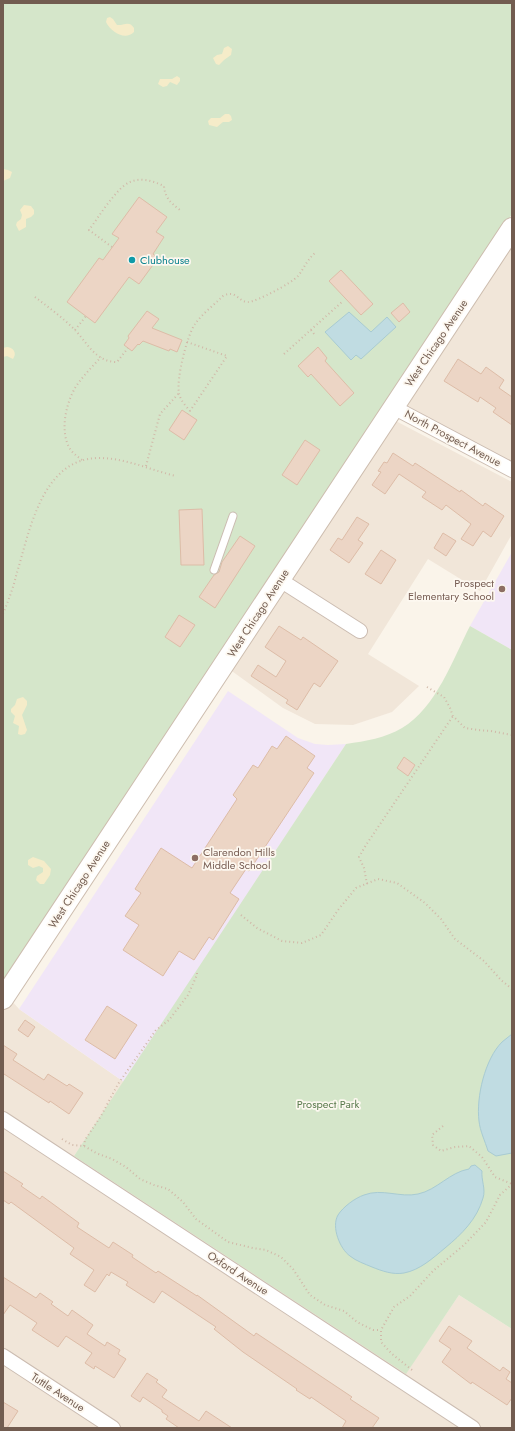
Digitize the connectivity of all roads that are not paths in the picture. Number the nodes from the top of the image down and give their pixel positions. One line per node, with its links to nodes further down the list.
1 (512, 228): 2 (main road, West Chicago Avenue)
2 (393, 407): 3 (street, North Prospect Avenue); 6 (main road, West Chicago Avenue)
3 (512, 470)
4 (233, 516): 5 (lane)
5 (214, 570)
6 (280, 580): 7 (street); 8 (main road, West Chicago Avenue)
7 (360, 631)
8 (3, 999)
9 (3, 1119): 12 (street, Oxford Avenue)
10 (3, 1356): 11 (street, Tuttle Avenue)
11 (113, 1428)
12 (473, 1428)

